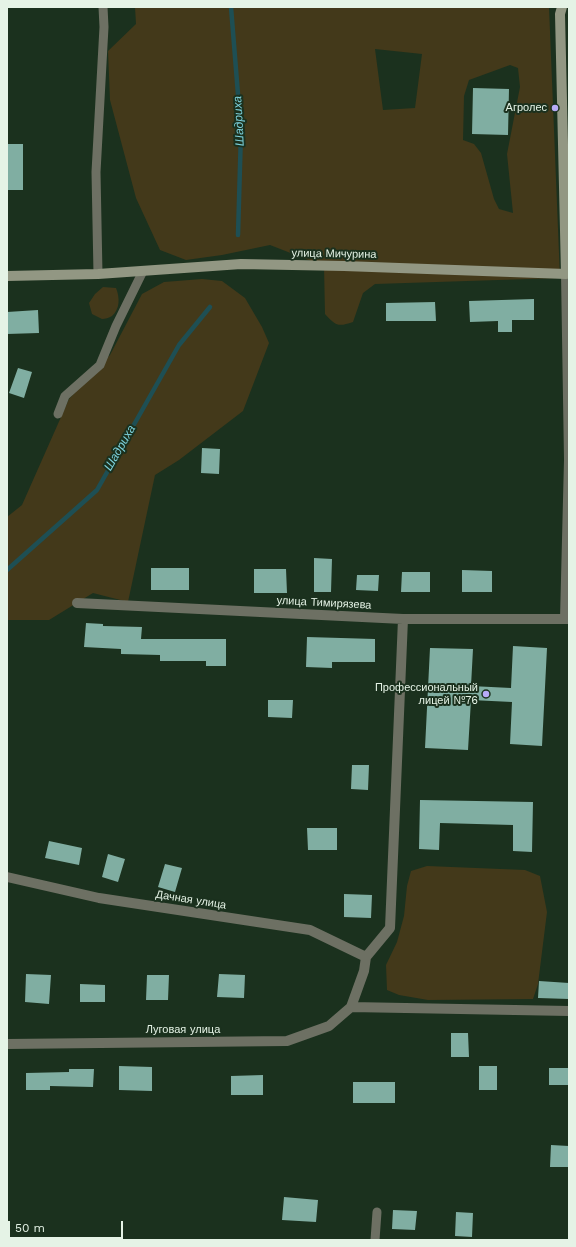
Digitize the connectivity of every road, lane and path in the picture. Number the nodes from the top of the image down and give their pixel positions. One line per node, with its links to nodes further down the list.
1 (103, 7): 5 (lane)
2 (562, 7): 3 (street)
3 (566, 155): 6 (street)
4 (143, 271): 5 (street, улица Мичурина); 6 (street, улица Мичурина); 8 (lane)
5 (98, 274): 7 (street, улица Мичурина)
6 (568, 274): 11 (street)
7 (7, 276)
8 (58, 414)
9 (77, 603): 10 (street, улица Тимирязева)
10 (403, 619): 11 (street, улица Тимирязева); 13 (street)
11 (567, 619)
12 (7, 877): 13 (street, Дачная улица)
13 (366, 957): 14 (street)
14 (351, 1007): 15 (street); 16 (street, Луговая улица)
15 (569, 1011)
16 (7, 1044)
17 (377, 1212): 18 (lane)
18 (375, 1240)

